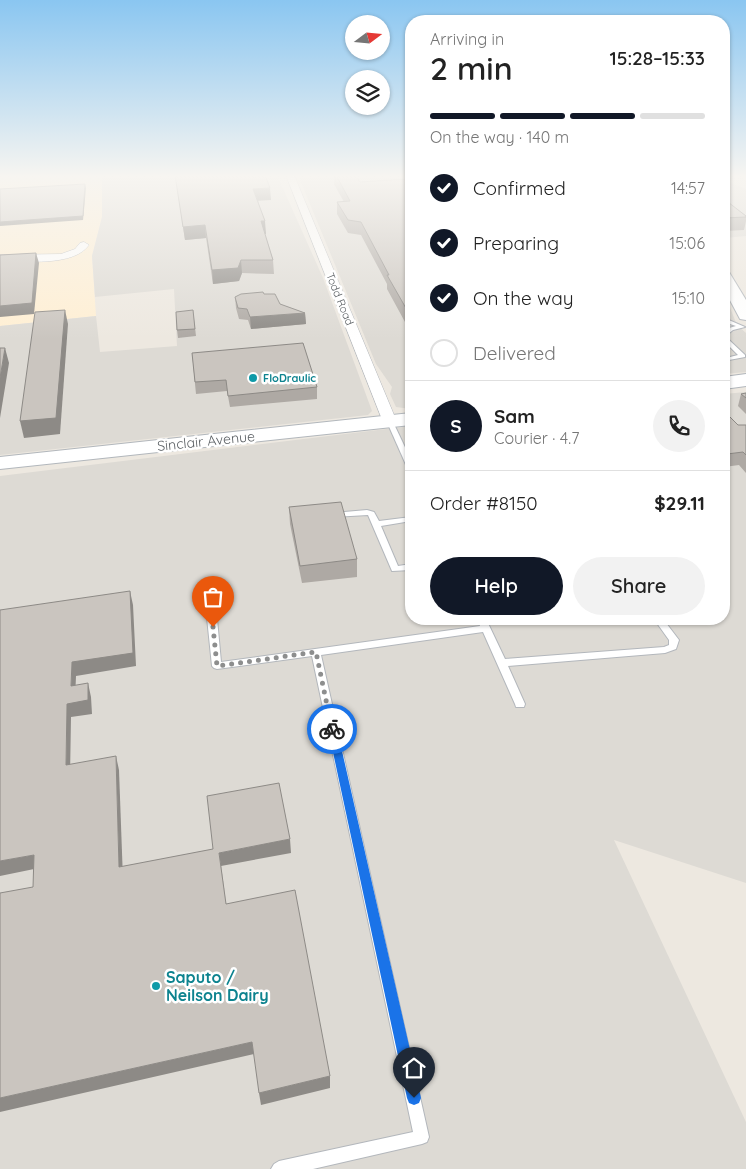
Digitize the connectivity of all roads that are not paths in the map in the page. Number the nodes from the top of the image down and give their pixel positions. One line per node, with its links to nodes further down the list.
1 (312, 230): 13 (street, Todd Road)
2 (84, 245): 3 (street)
3 (0, 258)
4 (730, 291): 6 (street)
5 (730, 321): 6 (lane)
6 (745, 323): 7 (lane)
7 (730, 330)
8 (730, 344): 9 (lane)
9 (730, 358)
10 (746, 380): 11 (street)
11 (730, 382)
12 (405, 420): 13 (street, Sinclair Avenue)
13 (390, 422): 14 (lane); 15 (street, Sinclair Avenue)
14 (405, 454)
15 (0, 463)
16 (321, 516): 18 (lane)
17 (405, 520): 18 (lane)
18 (376, 524): 19 (lane)
19 (405, 567)
20 (211, 608): 24 (lane)
21 (472, 625): 24 (lane)
22 (485, 625): 25 (lane)
23 (663, 625): 25 (lane)
24 (316, 652): 27 (lane)
25 (501, 663): 26 (lane)
26 (520, 704)
27 (279, 1169)

